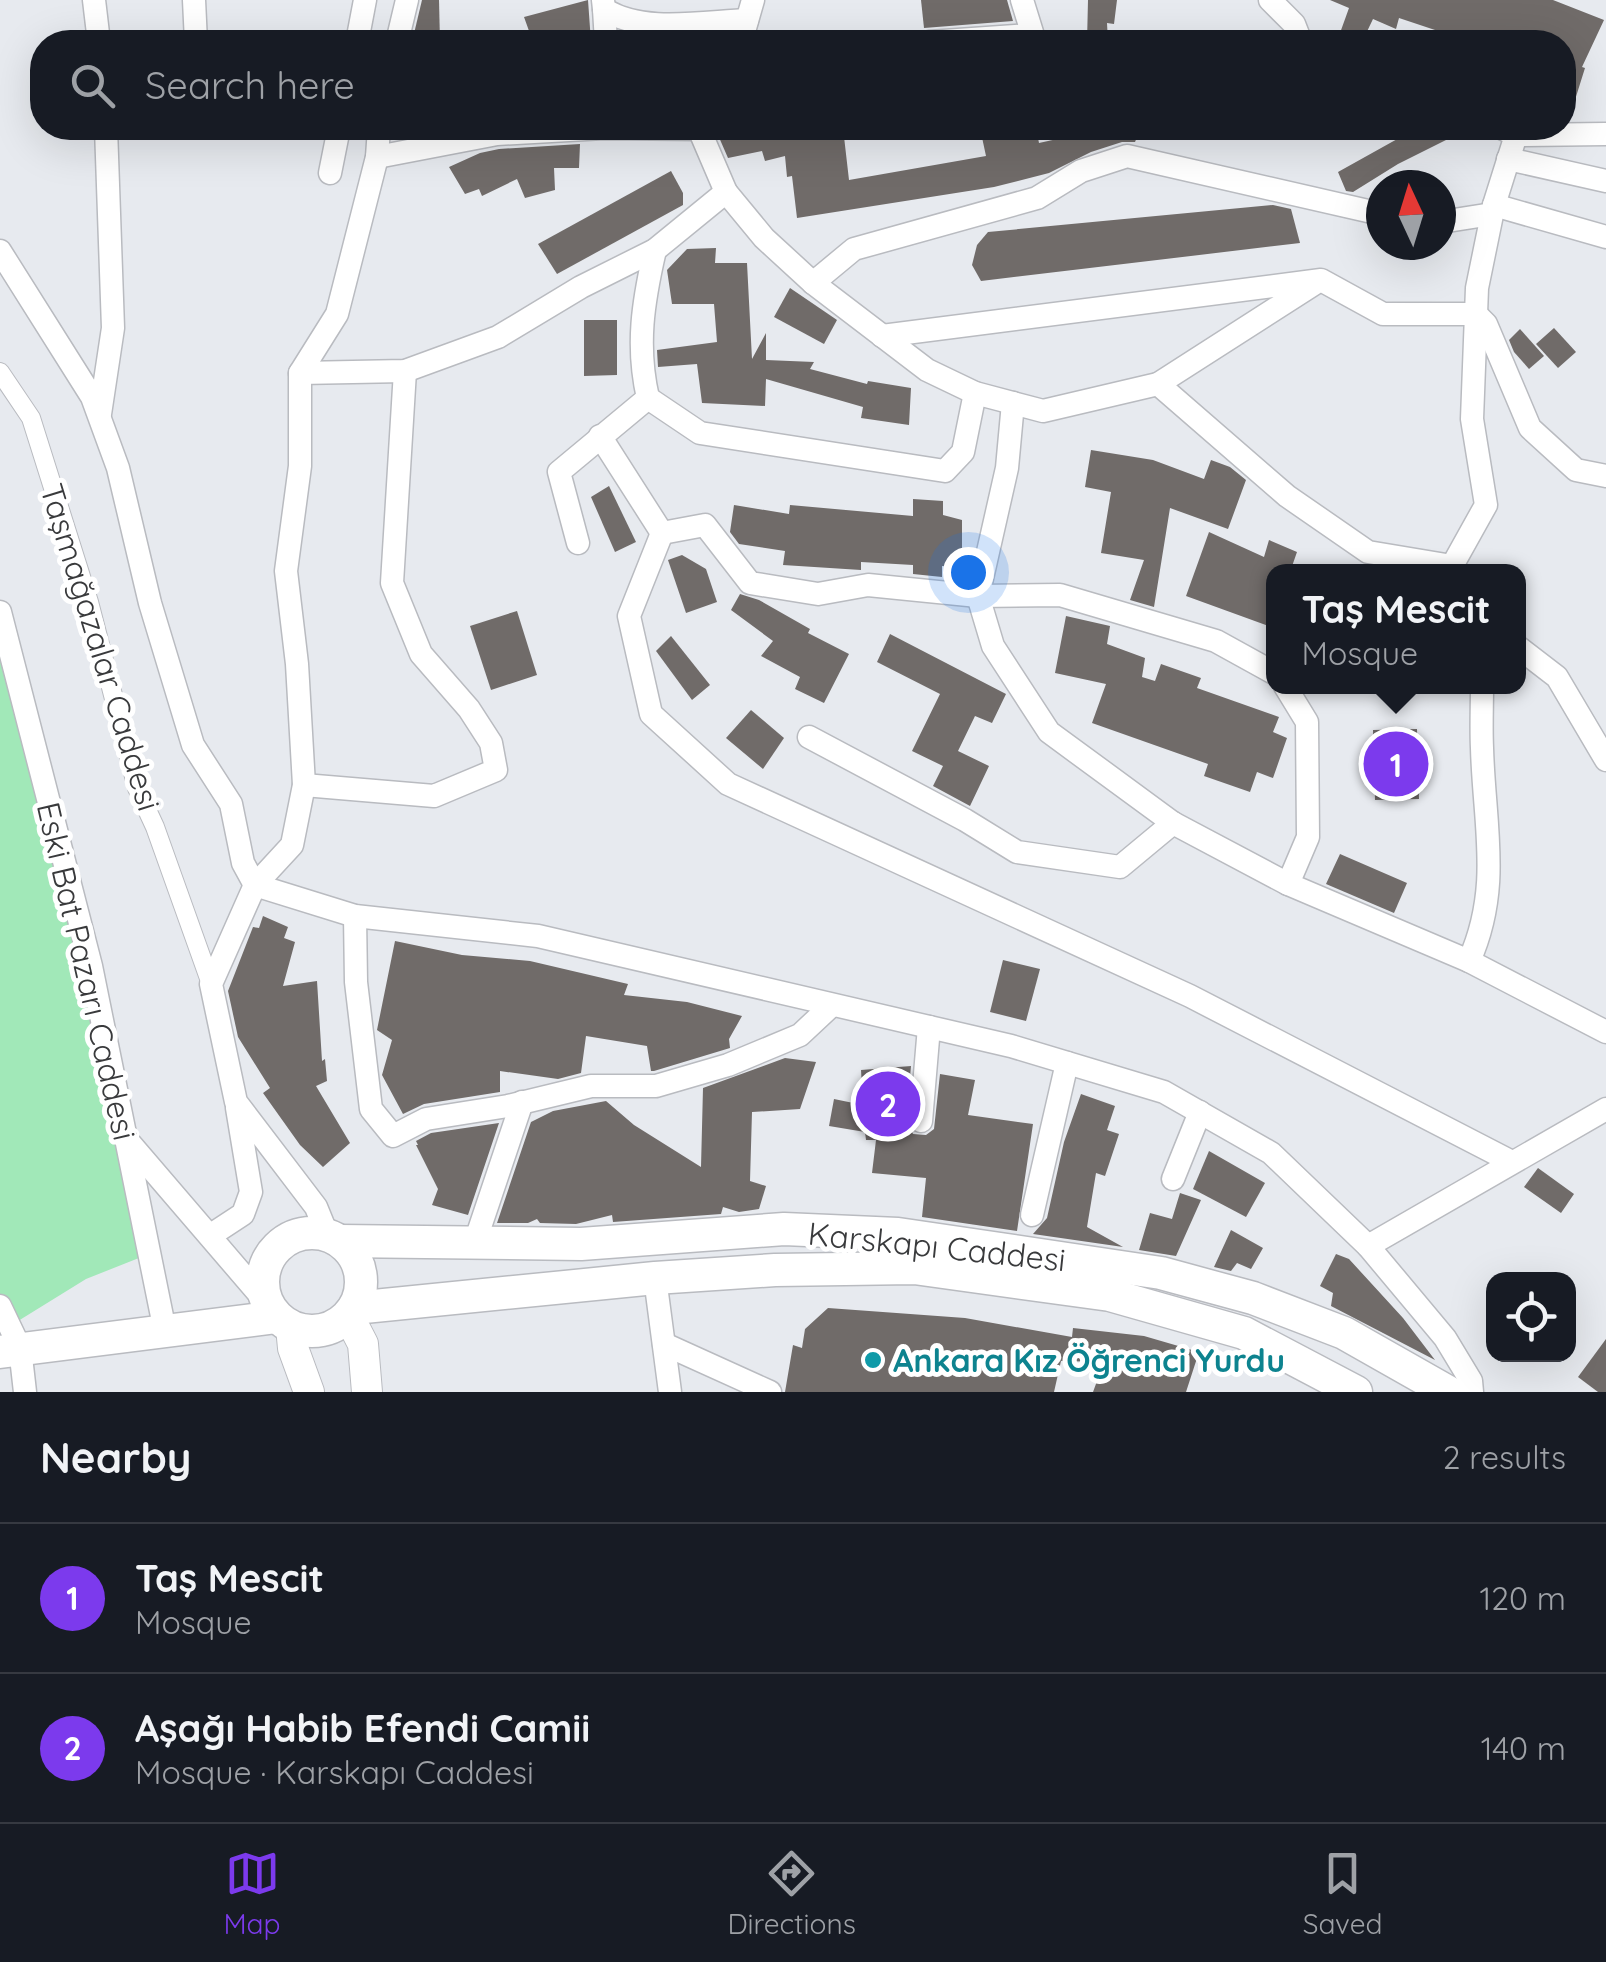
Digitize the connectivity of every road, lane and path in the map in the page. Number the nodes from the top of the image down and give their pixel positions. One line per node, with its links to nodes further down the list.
1 (94, 0): 9 (street)
2 (194, 0): 10 (street)
3 (366, 0): 11 (street)
4 (406, 0): 12 (street)
5 (1022, 0): 14 (street)
6 (1270, 0): 15 (street)
7 (604, 5): 8 (street); 13 (street)
8 (747, 21)
9 (98, 30)
10 (195, 30)
11 (360, 30)
12 (400, 30)
13 (605, 30)
14 (1030, 30)
15 (1296, 30)
16 (1576, 133): 17 (street)
17 (1606, 134)
18 (106, 140): 46 (street)
19 (337, 140): 26 (street)
20 (378, 140): 24 (street)
21 (466, 140): 24 (street)
22 (705, 140): 28 (street)
23 (1509, 140): 25 (street)
24 (377, 157): 41 (street)
25 (1508, 159): 27 (street); 29 (street)
26 (330, 173)
27 (1606, 181)
28 (726, 192): 33 (street); 36 (street)
29 (1493, 210): 31 (street); 32 (street); 37 (street)
30 (1366, 211): 36 (street)
31 (1456, 219)
32 (1606, 237)
33 (655, 250): 39 (street); 44 (street)
34 (0, 251): 46 (street)
35 (1322, 280): 37 (street); 38 (street); 42 (street)
36 (813, 283): 38 (street)
37 (1476, 314): 48 (street); 52 (street)
38 (882, 336): 43 (street)
39 (405, 371): 41 (street); 61 (street)
40 (0, 372): 67 (street, Taşmağazalar Caddesi)
41 (300, 373): 61 (street)
42 (1158, 384): 45 (street); 51 (street)
43 (975, 393): 44 (street); 45 (street)
44 (648, 398): 47 (street)
45 (1013, 403): 53 (street)
46 (99, 417): 64 (street)
47 (600, 436): 49 (street); 50 (street)
48 (1606, 476)
49 (662, 533): 53 (street); 78 (street)
50 (578, 542)
51 (1429, 564)
52 (1456, 564)
53 (978, 596): 56 (street); 62 (street)
54 (0, 612): 77 (street, Eski Bat Pazarı Caddesi)
55 (1526, 653): 60 (street)
56 (1266, 668)
57 (1290, 694): 63 (street)
58 (1482, 694): 66 (street)
59 (809, 737): 62 (street)
60 (1606, 760)
61 (304, 785): 64 (street)
62 (1173, 823): 63 (street)
63 (1288, 884): 66 (street)
64 (256, 885): 65 (street); 67 (street)
65 (356, 916): 68 (street); 73 (street)
66 (1468, 961): 70 (street)
67 (211, 984): 72 (street)
68 (832, 1005): 69 (street); 73 (street)
69 (929, 1027): 71 (street); 76 (street)
70 (1606, 1032)
71 (1067, 1063): 75 (street); 80 (street)
72 (236, 1102): 81 (street); 82 (street)
73 (522, 1102): 83 (street)
74 (1606, 1109): 78 (street)
75 (1200, 1112): 79 (street); 84 (street)
76 (921, 1121)
77 (125, 1138): 81 (street); 89 (street, Eski Bat Pazarı Caddesi)
78 (1512, 1162): 84 (street)
79 (1172, 1179)
80 (1032, 1215)
81 (211, 1235): 88 (street)
82 (334, 1238): 83 (main road, Karskapı Caddesi); 87 (main road); 88 (main road)
83 (475, 1242): 98 (main road, Karskapı Caddesi)
84 (1368, 1246): 99 (street)
85 (654, 1278): 87 (main road); 90 (street); 97 (main road)
86 (0, 1306): 91 (street)
87 (351, 1312): 88 (main road); 94 (street)
88 (278, 1315): 89 (main road); 93 (street)
89 (165, 1331): 91 (main road)
90 (664, 1344): 95 (street); 96 (street)
91 (10, 1350): 92 (street)
92 (25, 1392)
93 (309, 1392)
94 (367, 1392)
95 (670, 1392)
96 (770, 1392)
97 (1356, 1392)
98 (1448, 1392)
99 (1472, 1392)

